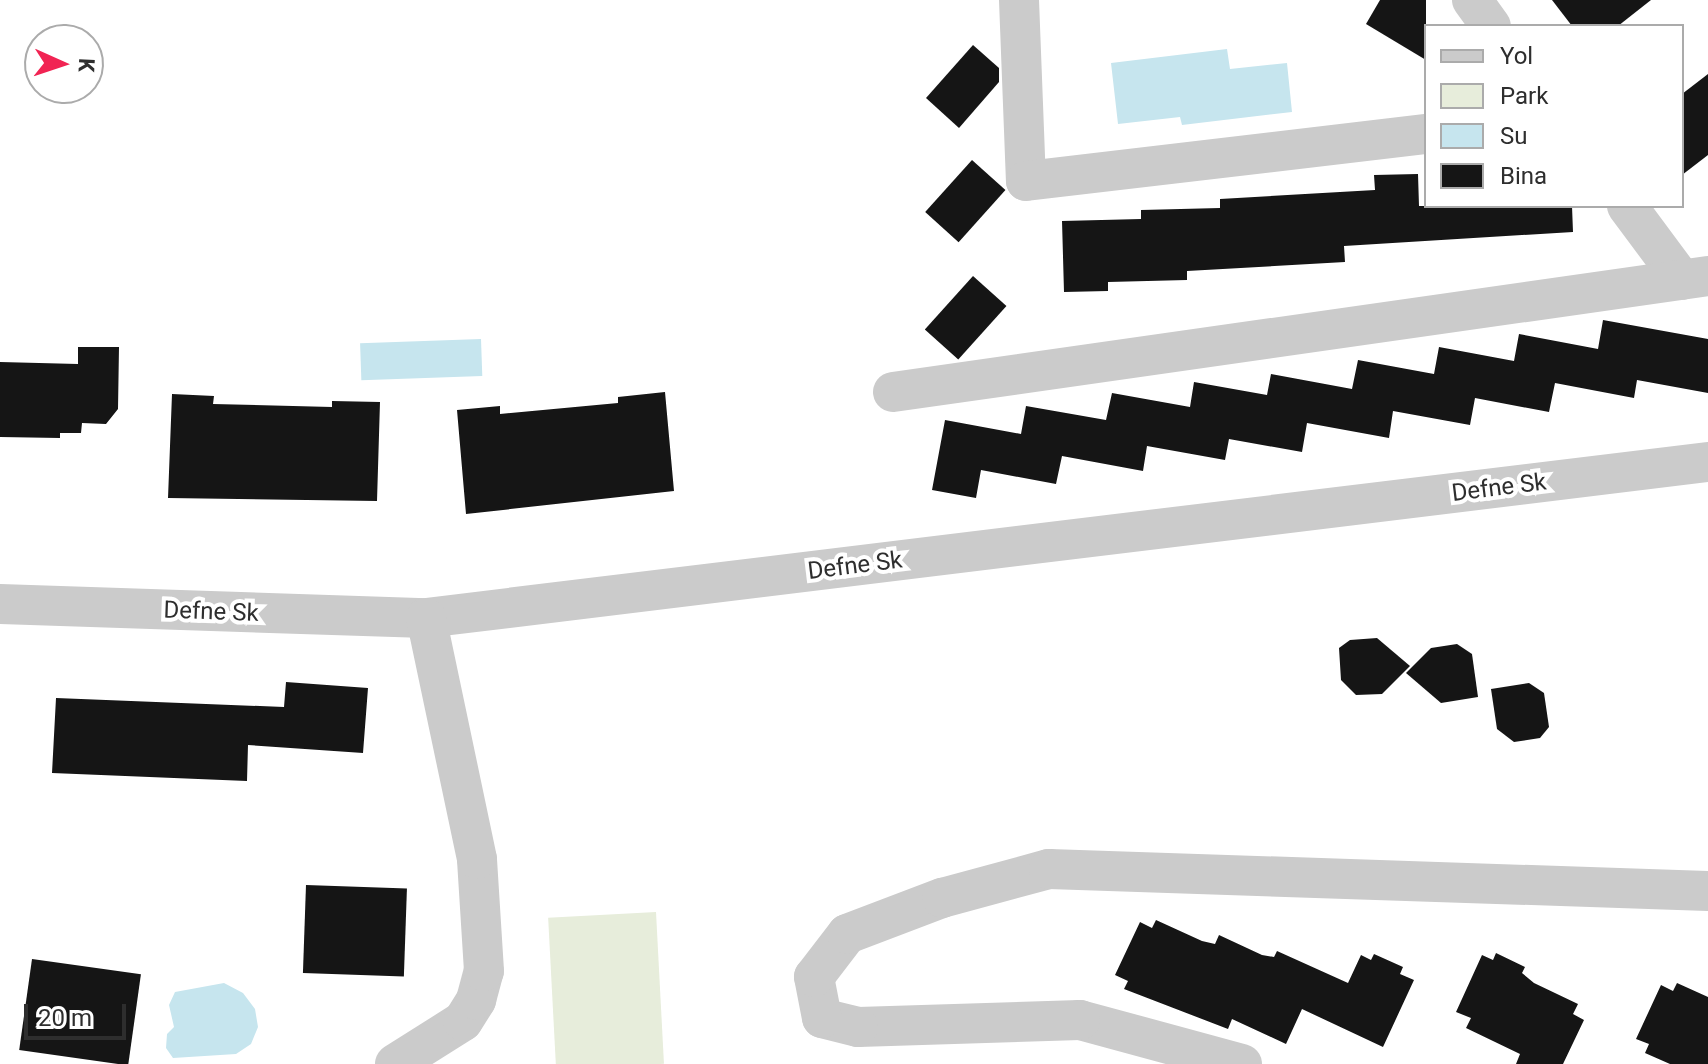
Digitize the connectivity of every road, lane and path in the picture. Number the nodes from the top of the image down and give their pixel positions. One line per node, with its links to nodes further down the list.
1 (1019, 0): 4 (street)
2 (1472, 0): 3 (street)
3 (1490, 24)
4 (1424, 134)
5 (1629, 208): 6 (street)
6 (1695, 278): 7 (street)
7 (893, 392)
8 (1708, 462): 10 (street, Defne Sk)
9 (0, 604): 10 (street, Defne Sk)
10 (426, 618): 12 (street)
11 (1708, 891): 13 (street)
12 (395, 1064)
13 (1242, 1064)

